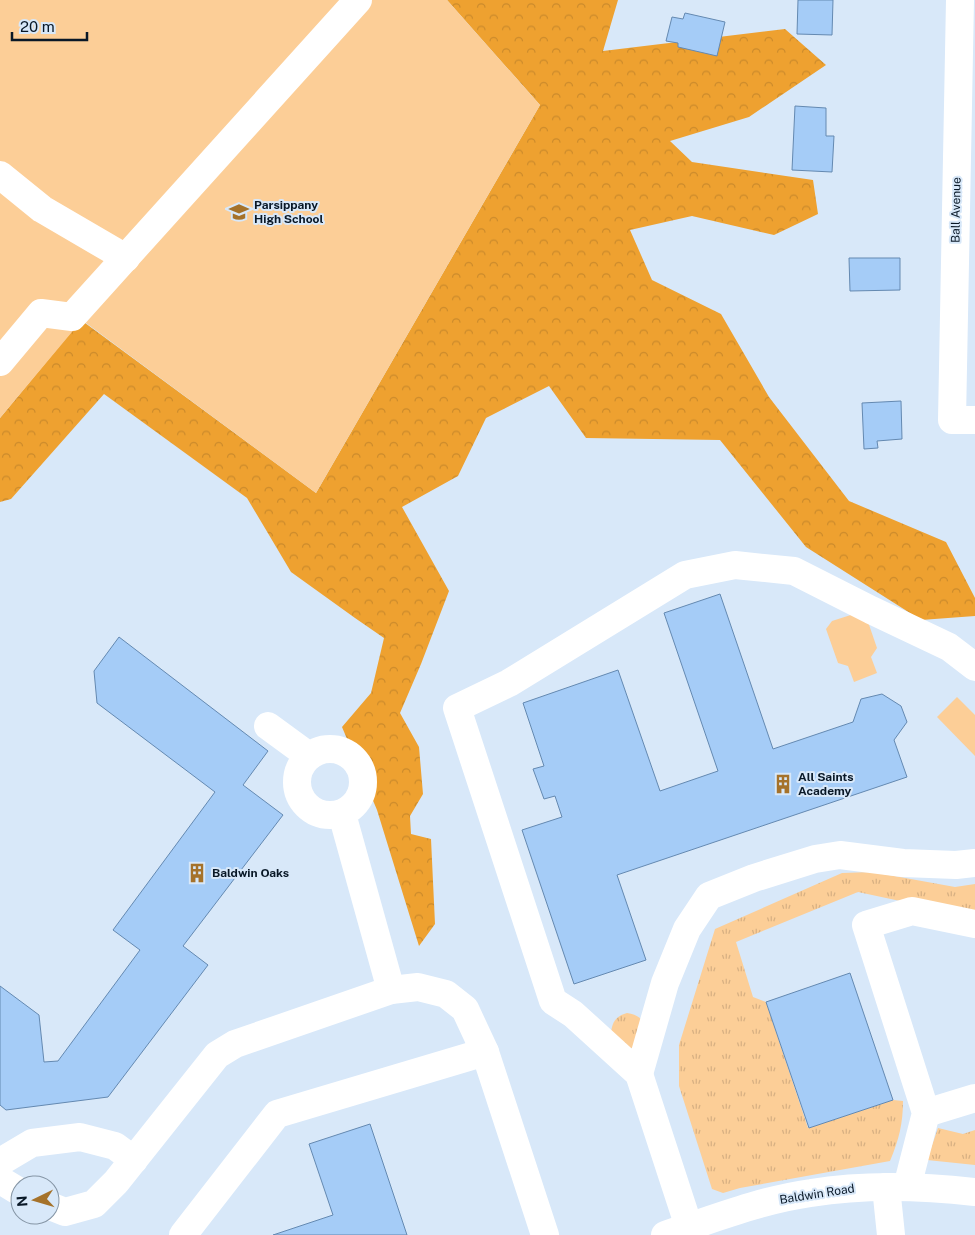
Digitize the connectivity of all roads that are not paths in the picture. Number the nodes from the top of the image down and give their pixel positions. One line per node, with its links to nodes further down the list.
1 (358, 0): 4 (street)
2 (960, 0): 6 (street, Ball Avenue)
3 (0, 175): 4 (street)
4 (126, 258): 5 (street)
5 (0, 362)
6 (964, 420)
7 (975, 667): 15 (street)
8 (268, 726): 9 (street)
9 (309, 756): 10 (street); 10 (street)
10 (342, 814): 13 (street)
11 (975, 863): 15 (street)
12 (975, 924): 17 (street)
13 (391, 990): 14 (street); 18 (street)
14 (485, 1052): 24 (street); 25 (street)
15 (639, 1074): 23 (street)
16 (975, 1098): 17 (street)
17 (926, 1113): 20 (street)
18 (134, 1160): 19 (street); 22 (street)
19 (0, 1162)
20 (896, 1187): 21 (street, Baldwin Road); 23 (street, Baldwin Road); 26 (street)
21 (975, 1192)
22 (60, 1210)
23 (677, 1231)
24 (183, 1235)
25 (545, 1235)
26 (890, 1235)

